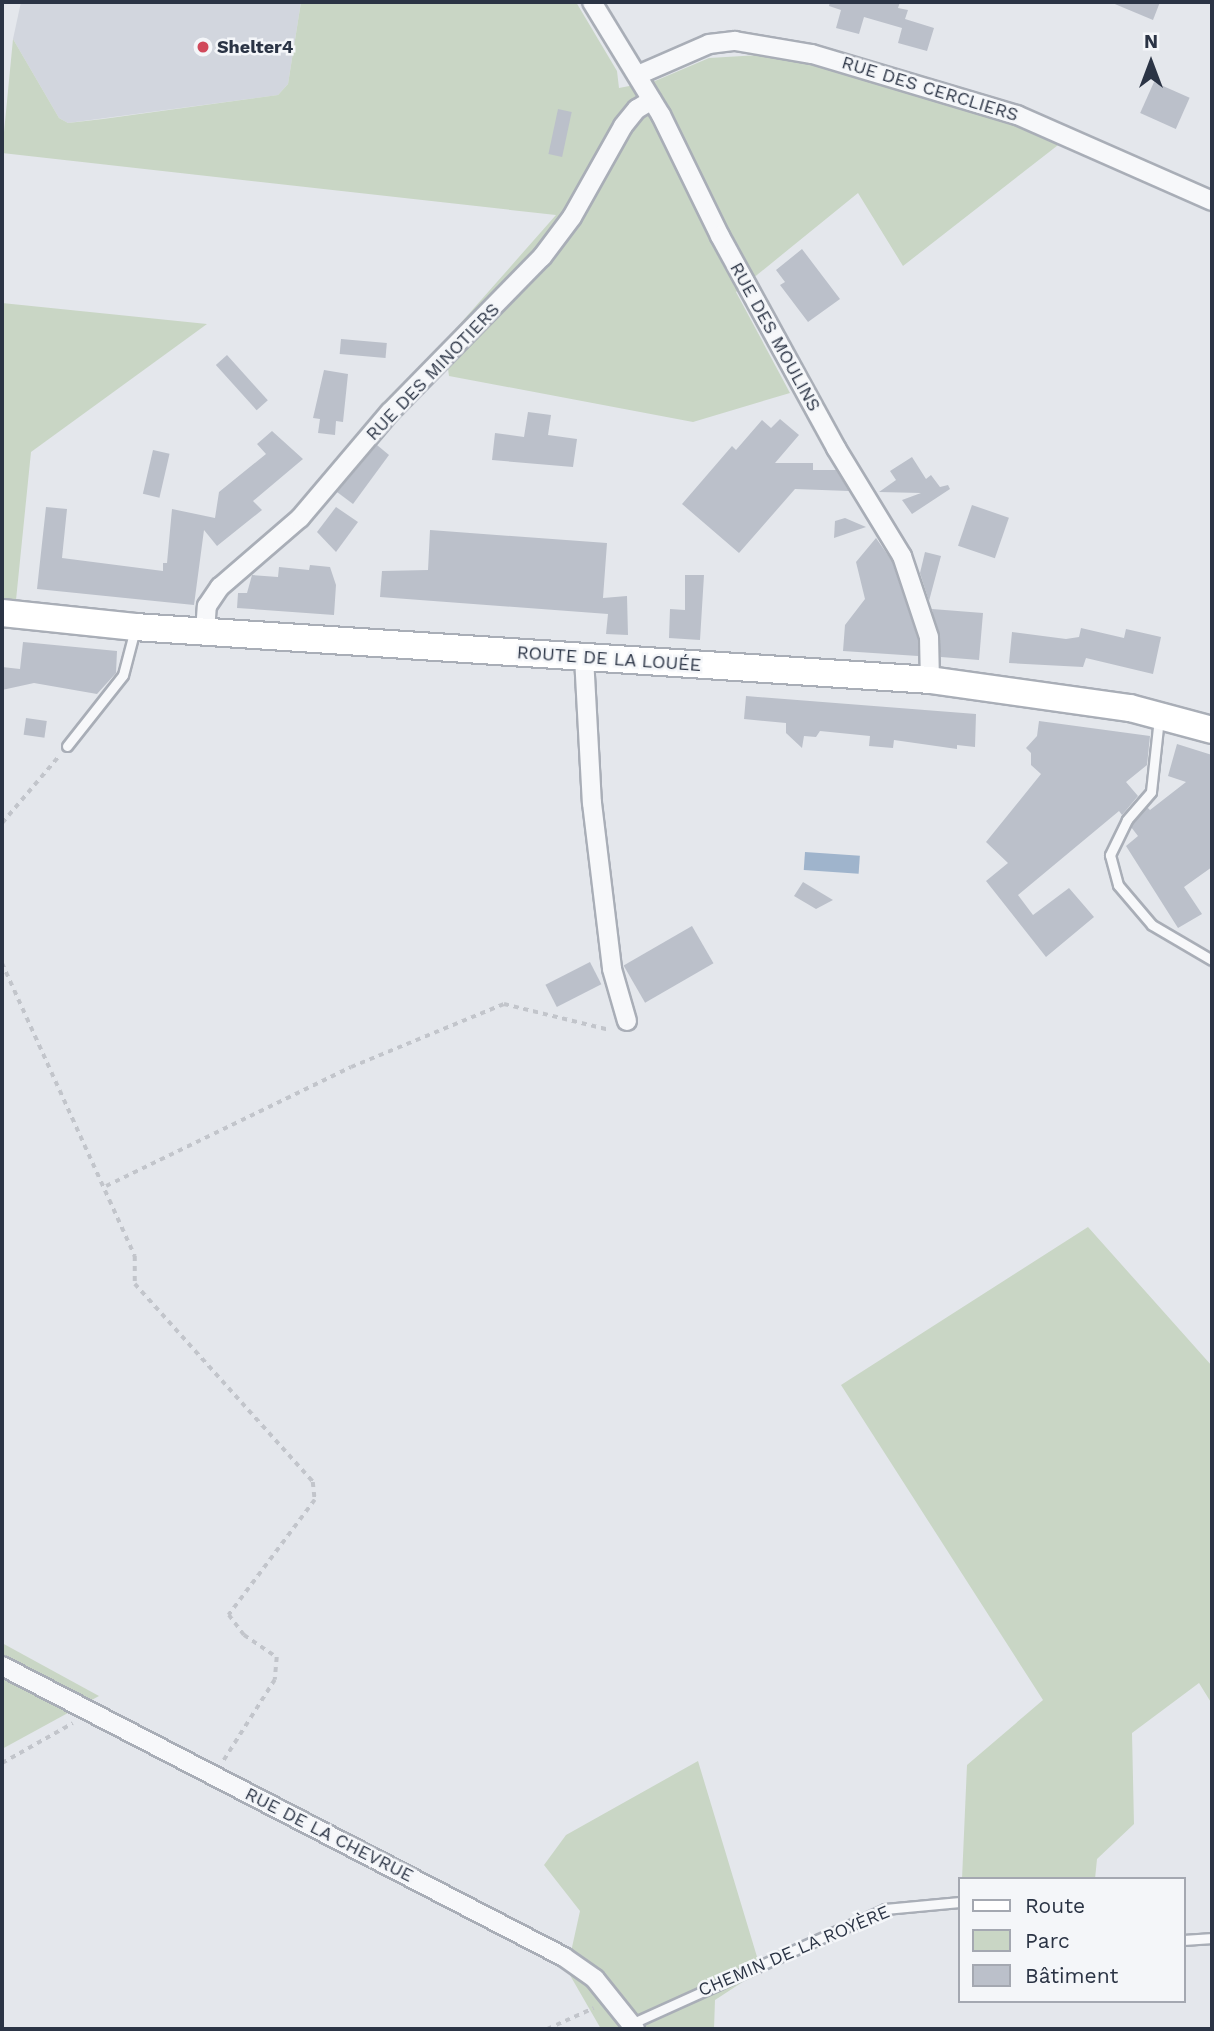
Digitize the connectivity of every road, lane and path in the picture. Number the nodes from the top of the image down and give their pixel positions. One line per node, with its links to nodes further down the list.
1 (592, 2): 2 (street, RUE DES MOULINS)
2 (638, 75): 3 (street, RUE DES MOULINS); 4 (street, RUE DES CERCLIERS)
3 (652, 100): 7 (street, RUE DES MINOTIERS); 9 (street, RUE DES MOULINS)
4 (1212, 201)
5 (2, 613): 6 (main road, ROUTE DE LA LOUÉE)
6 (135, 627): 7 (main road, ROUTE DE LA LOUÉE); 12 (lane)
7 (205, 632): 8 (main road, ROUTE DE LA LOUÉE)
8 (584, 657): 9 (main road, ROUTE DE LA LOUÉE); 16 (street)
9 (930, 680): 10 (main road, ROUTE DE LA LOUÉE)
10 (1159, 716): 11 (main road, ROUTE DE LA LOUÉE); 14 (lane)
11 (1212, 730)
12 (67, 746): 13 (path)
13 (2, 823)
14 (1212, 960)
15 (2, 964): 17 (path)
16 (627, 1021): 17 (path)
17 (106, 1186): 21 (path)
18 (2, 1666): 19 (street, RUE DE LA CHEVRUE)
19 (92, 1713): 20 (path); 21 (street, RUE DE LA CHEVRUE)
20 (2, 1763)
21 (215, 1775): 25 (street, RUE DE LA CHEVRUE)
22 (958, 1902): 26 (lane, CHEMIN DE LA ROYÈRE)
23 (1212, 1938): 24 (lane)
24 (1186, 1940)
25 (616, 2001): 26 (street, RUE DE LA CHEVRUE); 27 (path)
26 (634, 2026)
27 (547, 2029)

